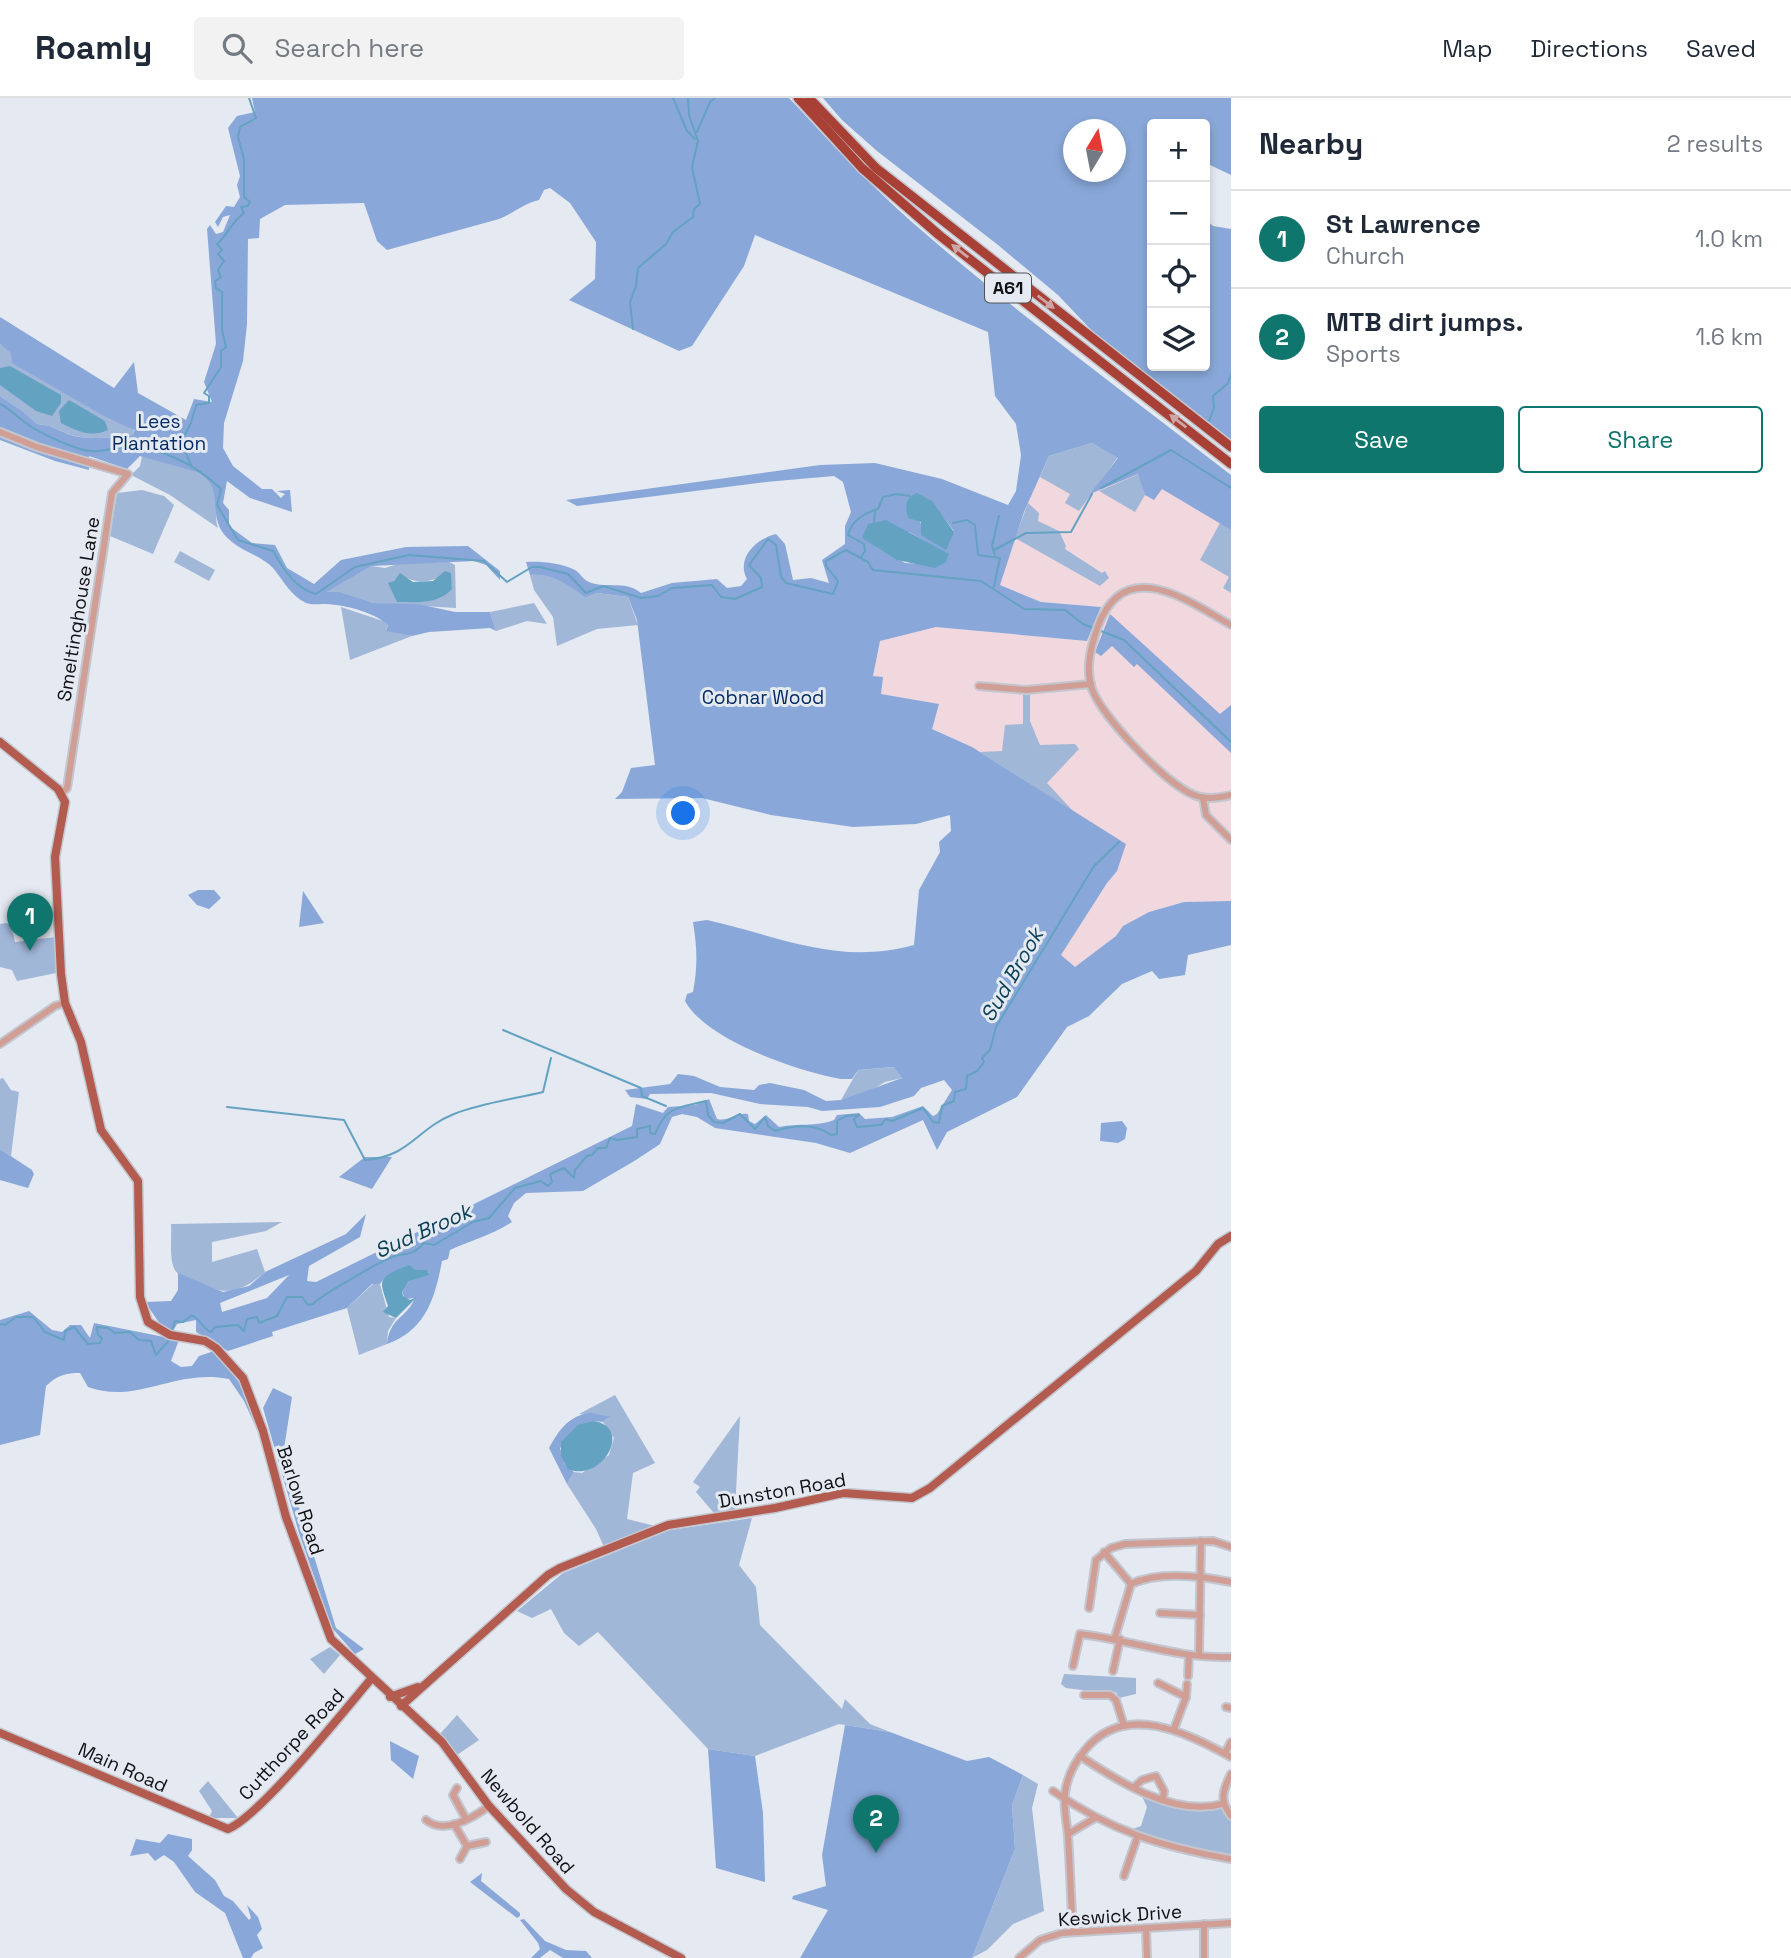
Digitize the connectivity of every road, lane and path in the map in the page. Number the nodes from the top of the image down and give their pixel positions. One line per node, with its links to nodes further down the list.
1 (798, 98): 5 (highway, A61, one-way to 1)
2 (809, 98): 4 (highway, A61, one-way to 4)
3 (0, 432): 10 (street, Smeltinghouse Lane)
4 (1231, 447)
5 (1231, 464)
6 (1231, 625): 7 (street)
7 (1091, 684): 8 (street); 12 (street)
8 (979, 686)
9 (0, 742): 10 (main road)
10 (62, 793): 14 (main road)
11 (1231, 795): 12 (street)
12 (1203, 798): 13 (street)
13 (1231, 840)
14 (63, 986): 15 (main road); 16 (street)
15 (65, 1003): 16 (street); 34 (main road, Barlow Road)
16 (55, 1006): 17 (street)
17 (0, 1044)
18 (1231, 1236): 36 (main road, Dunston Road)
19 (1201, 1541): 20 (street); 21 (street); 22 (street)
20 (1231, 1547)
21 (1104, 1552): 24 (street); 25 (street)
22 (1202, 1579): 23 (street); 24 (street); 27 (street)
23 (1231, 1582)
24 (1130, 1584): 28 (street)
25 (1089, 1608)
26 (1160, 1613): 27 (street)
27 (1200, 1615): 29 (street)
28 (1118, 1638): 30 (street); 32 (street); 33 (street)
29 (1199, 1655): 30 (street); 31 (street)
30 (1189, 1656): 39 (street)
31 (1231, 1657)
32 (1073, 1666)
33 (1113, 1671)
34 (371, 1679): 38 (main road, Newbold Road); 60 (main road, Cutthorpe Road)
35 (1157, 1683): 39 (street)
36 (421, 1686): 38 (main road, Dunston Road); 40 (main road, Dunston Road)
37 (1084, 1695): 41 (street)
38 (390, 1697): 40 (main road, Newbold Road)
39 (1186, 1697): 42 (street)
40 (401, 1706): 54 (main road, Newbold Road)
41 (1124, 1726): 42 (street); 46 (street)
42 (1174, 1729): 45 (street)
43 (0, 1732): 60 (main road, Main Road)
44 (1231, 1742): 45 (street)
45 (1228, 1755)
46 (1080, 1756): 48 (street); 51 (street)
47 (1231, 1774): 53 (street)
48 (1134, 1787): 52 (street); 52 (street)
49 (457, 1788): 57 (street)
50 (1053, 1791): 51 (street)
51 (1065, 1799): 56 (street); 61 (street)
52 (1163, 1799): 53 (street)
53 (1223, 1804): 55 (street)
54 (489, 1806): 57 (street); 72 (main road, Newbold Road)
55 (1231, 1815)
56 (1095, 1818): 61 (street); 62 (street)
57 (466, 1819): 59 (street)
58 (426, 1820): 59 (street)
59 (454, 1824): 64 (street)
60 (232, 1827)
61 (1068, 1834): 71 (street)
62 (1137, 1838): 66 (street); 67 (street)
63 (487, 1841): 64 (street)
64 (467, 1846): 65 (street)
65 (458, 1859)
66 (1231, 1859)
67 (1125, 1876)
68 (1231, 1923): 69 (street, Keswick Drive)
69 (1204, 1924): 70 (street, Keswick Drive); 75 (street)
70 (1146, 1928): 71 (street, Keswick Drive); 74 (street)
71 (1073, 1932): 73 (street, Keswick Drive)
72 (681, 1958)
73 (1019, 1958)
74 (1147, 1958)
75 (1205, 1958)

